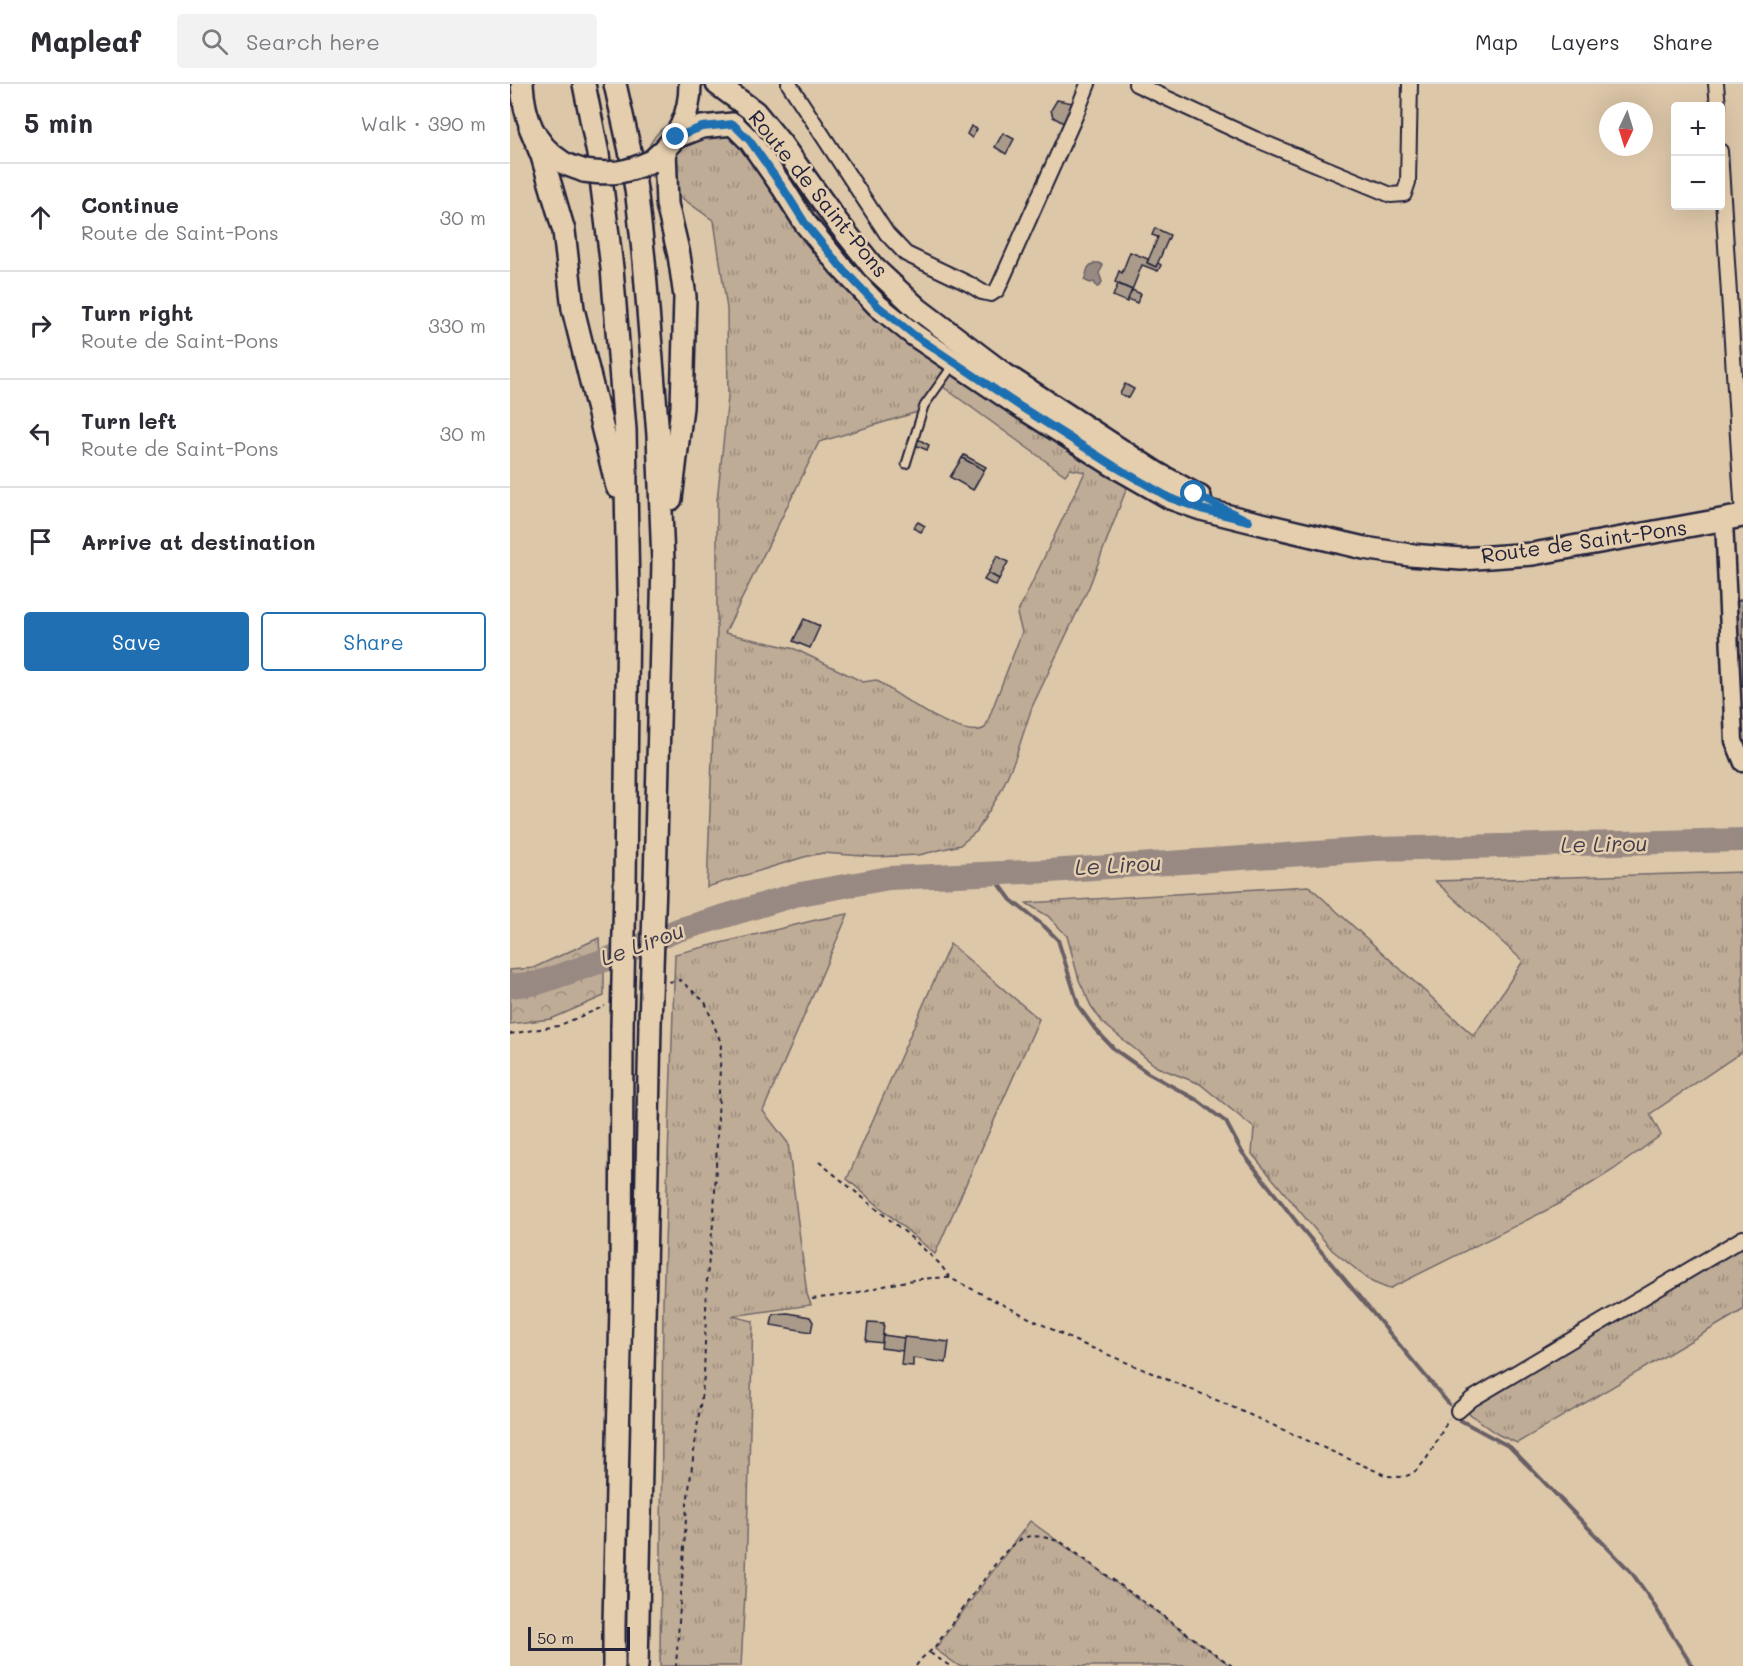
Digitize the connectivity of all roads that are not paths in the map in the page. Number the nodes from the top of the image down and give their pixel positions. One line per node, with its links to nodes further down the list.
1 (584, 84): 20 (main road)
2 (615, 84): 19 (main road)
3 (690, 84): 13 (main road)
4 (717, 84): 18 (main road, Route de Saint-Pons)
5 (789, 84): 6 (street)
6 (1088, 84)
7 (1136, 84): 8 (street)
8 (1410, 84)
9 (1716, 84): 11 (street)
10 (521, 91): 12 (main road)
11 (1718, 102)
12 (530, 127): 13 (main road, bridge); 20 (main road)
13 (664, 150): 15 (main road, Route de Saint-Pons); 19 (main road)
14 (1720, 156): 17 (street)
15 (954, 363): 16 (lane); 18 (main road, Route de Saint-Pons)
16 (906, 464)
17 (1733, 518): 18 (main road, Route de Saint-Pons); 21 (street)
18 (1249, 521)
19 (663, 562): 25 (main road, bridge)
20 (628, 595): 24 (main road, bridge)
21 (1743, 764)
22 (1743, 1238): 23 (street)
23 (1458, 1411)
24 (614, 1666)
25 (637, 1666)

